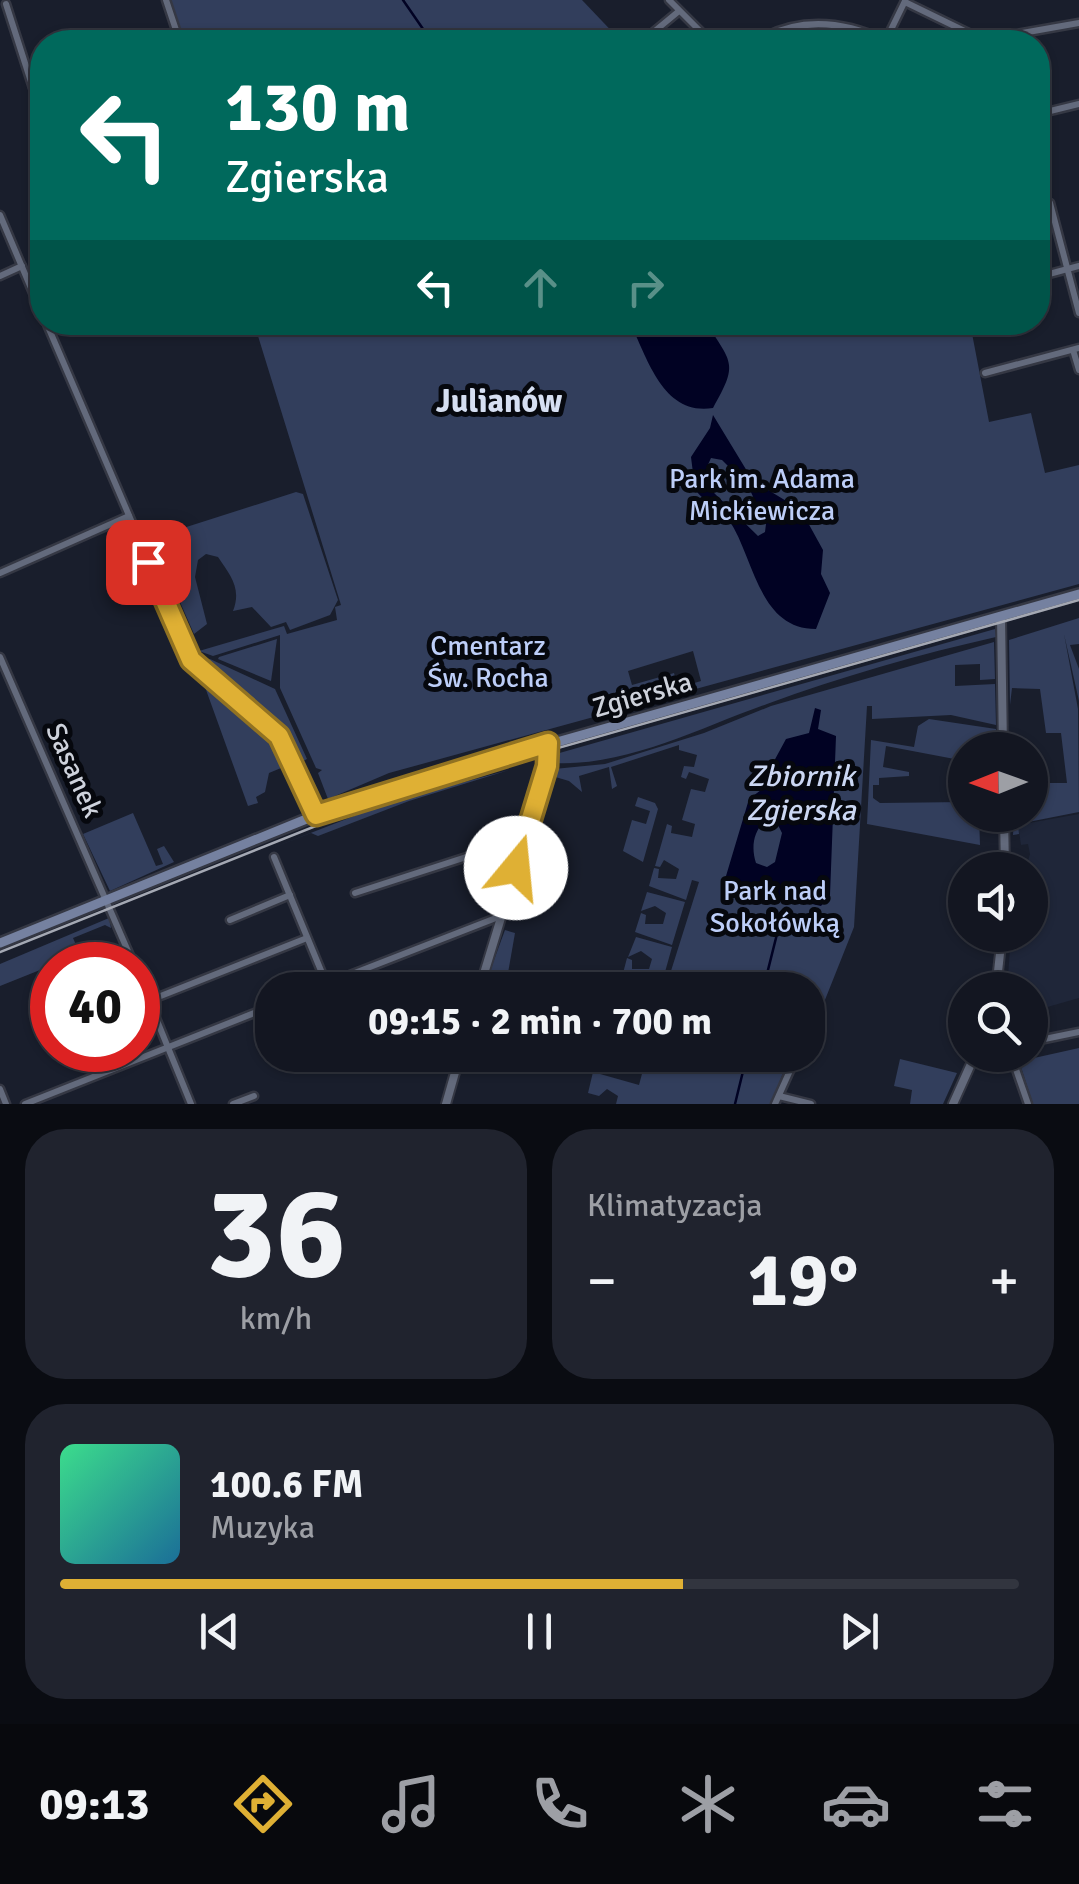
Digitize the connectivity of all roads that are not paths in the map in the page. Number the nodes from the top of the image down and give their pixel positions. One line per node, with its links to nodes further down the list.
1 (166, 0): 7 (street)
2 (684, 0): 5 (street)
3 (905, 1): 12 (street); 13 (street)
4 (5, 4): 15 (street)
5 (675, 6): 8 (street); 9 (street)
6 (1079, 23): 14 (street)
7 (176, 30)
8 (654, 30)
9 (698, 30)
10 (780, 30): 11 (street)
11 (859, 30)
12 (892, 30)
13 (955, 30)
14 (1044, 30)
15 (30, 78)
16 (1079, 104): 17 (street)
17 (1050, 111)
18 (1050, 203): 22 (street)
19 (0, 215): 20 (street)
20 (22, 266): 24 (street); 25 (street)
21 (1079, 266): 22 (street)
22 (1068, 269): 23 (street); 26 (street)
23 (1050, 274)
24 (0, 276)
25 (30, 281)
26 (1079, 312)
27 (51, 335): 31 (street)
28 (1076, 349): 29 (street); 30 (street)
29 (1079, 370)
30 (985, 373)
31 (128, 516): 32 (street); 38 (street)
32 (0, 573)
33 (1079, 594): 34 (main road, Zgierska)
34 (1001, 616): 36 (street); 37 (main road, Zgierska)
35 (0, 658): 43 (street, Sasanek)
36 (1003, 732)
37 (548, 743): 38 (main road, Zgierska); 39 (street)
38 (316, 815): 43 (main road, Zgierska)
39 (523, 843): 41 (street); 44 (street)
40 (274, 857): 42 (street)
41 (355, 893)
42 (290, 894): 45 (street); 46 (street)
43 (108, 900): 47 (street, Sasanek); 48 (main road, Zgierska)
44 (502, 915): 50 (street); 51 (street)
45 (230, 920)
46 (307, 938): 49 (street); 52 (street)
47 (125, 942)
48 (0, 943)
49 (322, 972)
50 (364, 972)
51 (485, 972)
52 (160, 996)
53 (255, 1013): 57 (street)
54 (160, 1029): 57 (street)
55 (1079, 1032): 56 (street)
56 (1048, 1038)
57 (168, 1048): 66 (street); 67 (street)
58 (454, 1072): 69 (street)
59 (789, 1072): 64 (street)
60 (967, 1072): 71 (street)
61 (1017, 1072): 72 (street)
62 (0, 1089): 65 (street)
63 (254, 1096): 68 (street)
64 (777, 1100): 70 (street)
65 (6, 1104)
66 (24, 1104)
67 (191, 1104)
68 (233, 1104)
69 (446, 1104)
70 (812, 1104)
71 (953, 1104)
72 (1028, 1104)

